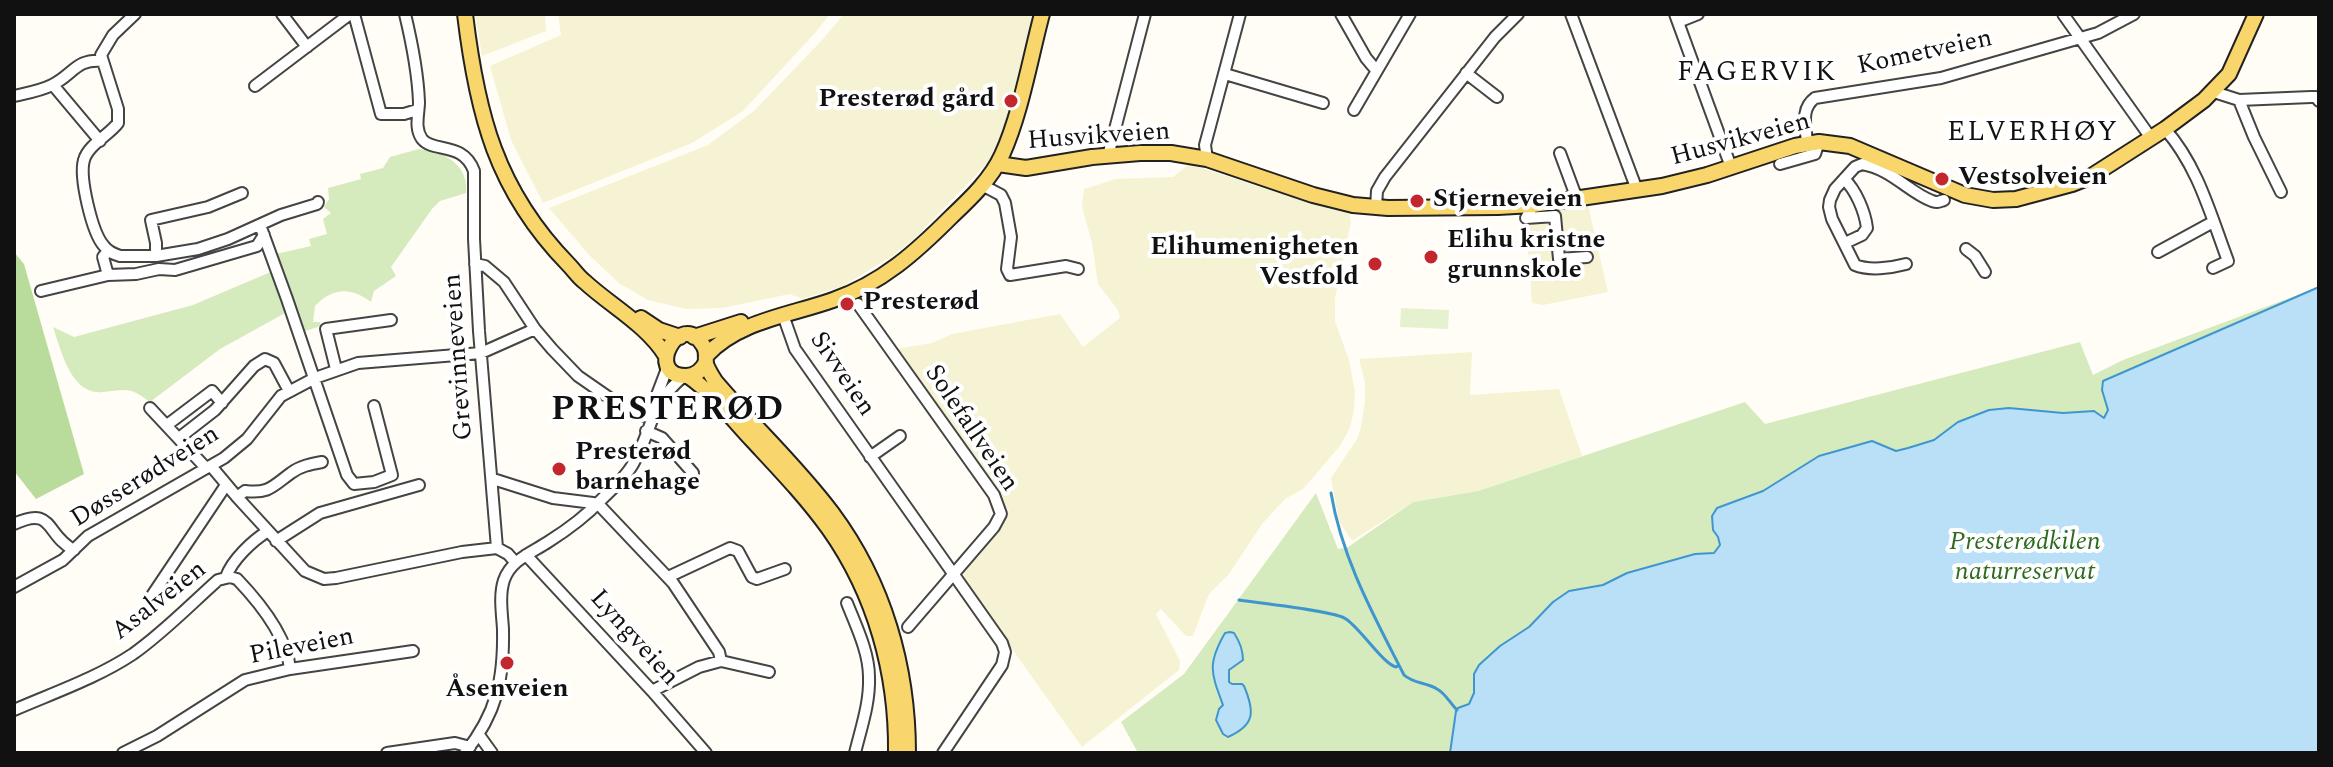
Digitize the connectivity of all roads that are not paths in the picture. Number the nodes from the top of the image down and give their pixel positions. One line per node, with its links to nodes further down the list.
1 (135, 14): 20 (street)
2 (282, 14): 19 (street)
3 (352, 14): 19 (street); 32 (street)
4 (405, 14): 32 (street)
5 (465, 14): 64 (main road)
6 (1042, 14): 41 (main road)
7 (1145, 14): 39 (street)
8 (1240, 14): 23 (street)
9 (1341, 14): 21 (street)
10 (1410, 14): 21 (street)
11 (1518, 14): 22 (street)
12 (1571, 14): 46 (street)
13 (1698, 14): 17 (street)
14 (2063, 14): 18 (street)
15 (2134, 14): 18 (street, Kometveien)
16 (2256, 14): 26 (main road, Husvikveien)
17 (1677, 18): 43 (street)
18 (2081, 36): 35 (street); 37 (street, Kometveien)
19 (307, 47): 25 (street)
20 (103, 61): 24 (street); 36 (street)
21 (1376, 70): 33 (street)
22 (1466, 73): 28 (street); 53 (street)
23 (1225, 74): 31 (street); 40 (street)
24 (53, 85): 27 (street); 36 (street)
25 (255, 86)
26 (2214, 92): 29 (street); 34 (main road, Husvikveien)
27 (14, 96)
28 (1497, 97)
29 (2239, 100): 30 (street); 47 (street)
30 (2319, 101)
31 (1323, 103)
32 (417, 110): 62 (street, Grevinneveien)
33 (1354, 110)
34 (2165, 129): 35 (main road, Husvikveien); 54 (street)
35 (2151, 138): 37 (main road, Husvikveien)
36 (100, 141): 58 (street)
37 (1813, 143): 42 (street); 43 (main road, Husvikveien)
38 (1560, 153): 49 (street)
39 (1108, 156): 40 (main road, Husvikveien); 41 (main road, Husvikveien)
40 (1207, 159): 53 (main road, Husvikveien)
41 (998, 164): 45 (main road)
42 (1780, 164)
43 (1731, 167): 46 (main road, Husvikveien)
44 (1844, 179): 50 (street); 56 (street); 56 (street)
45 (982, 185): 66 (street); 71 (main road)
46 (1637, 190): 49 (main road, Husvikveien)
47 (2281, 192)
48 (242, 193): 60 (street)
49 (1577, 199): 52 (main road, Husvikveien)
50 (1944, 200)
51 (318, 202): 55 (street)
52 (1533, 205): 53 (main road, Husvikveien); 61 (street)
53 (1376, 207)
54 (2213, 222): 59 (street); 65 (street)
55 (262, 230): 60 (street); 68 (street); 80 (street)
56 (1845, 243): 63 (street)
57 (1966, 249): 67 (street)
58 (108, 251): 60 (street); 68 (street)
59 (2158, 252)
60 (156, 256)
61 (1587, 257)
62 (475, 264): 73 (street); 75 (street, Grevinneveien)
63 (1906, 264)
64 (572, 268): 74 (main road); 77 (main road)
65 (2213, 268)
66 (1078, 269)
67 (1985, 272)
68 (108, 275): 69 (street)
69 (41, 291)
70 (858, 304): 107 (street, Solefallveien)
71 (780, 316): 74 (main road); 76 (main road); 90 (street, Sivveien)
72 (391, 320): 78 (street)
73 (535, 329): 75 (street, Døsserødveien); 85 (street)
74 (687, 337): 76 (main road); 77 (main road)
75 (481, 353): 78 (street, Døsserødveien); 94 (street, Grevinneveien)
76 (706, 359): 79 (main road); 128 (main road)
77 (667, 361): 79 (main road); 85 (street)
78 (336, 369): 80 (street, Døsserødveien)
79 (686, 376): 85 (street); 127 (main road)
80 (315, 378): 81 (street, Døsserødveien); 83 (street)
81 (289, 391): 82 (street, Døsserødveien); 92 (street, Døsserødveien)
82 (222, 403): 86 (street, Døsserødveien); 89 (street, Døsserødveien)
83 (374, 406)
84 (150, 408): 86 (street)
85 (651, 418): 87 (street)
86 (167, 425): 89 (street)
87 (646, 431): 93 (street); 98 (street)
88 (900, 436): 90 (street, Sivveien)
89 (179, 438): 92 (street)
90 (870, 457): 107 (street, Sivveien)
91 (322, 462): 97 (street)
92 (208, 467): 95 (street); 103 (street, Døsserødveien)
93 (693, 473)
94 (493, 479): 98 (street); 102 (street, Grevinneveien)
95 (226, 485): 97 (street); 111 (street)
96 (419, 485): 101 (street)
97 (237, 497): 100 (street)
98 (597, 504): 104 (street); 109 (street)
99 (14, 524): 103 (street)
100 (268, 531): 101 (street); 108 (street)
101 (276, 541): 102 (street)
102 (497, 548): 105 (street)
103 (74, 550): 110 (street, Døsserødveien)
104 (526, 555): 105 (street); 118 (street, Lyngveien)
105 (515, 562): 120 (street)
106 (785, 569): 109 (street)
107 (953, 575): 113 (street, Solefallveien); 129 (street, Sivveien)
108 (226, 577): 116 (street, Asalveien); 119 (street, Asalveien)
109 (668, 577): 115 (street)
110 (14, 587)
111 (151, 597)
112 (847, 603): 126 (street)
113 (908, 627)
114 (413, 651): 116 (street, Pileveien)
115 (721, 661): 117 (street); 118 (street)
116 (290, 669): 122 (street, Pileveien)
117 (769, 672)
118 (652, 691): 125 (street, Lyngveien)
119 (14, 710)
120 (479, 735): 121 (street); 124 (street)
121 (467, 750): 123 (street)
122 (123, 753)
123 (387, 753)
124 (492, 753)
125 (706, 753)
126 (855, 753)
127 (896, 753)
128 (908, 753)
129 (943, 753)

